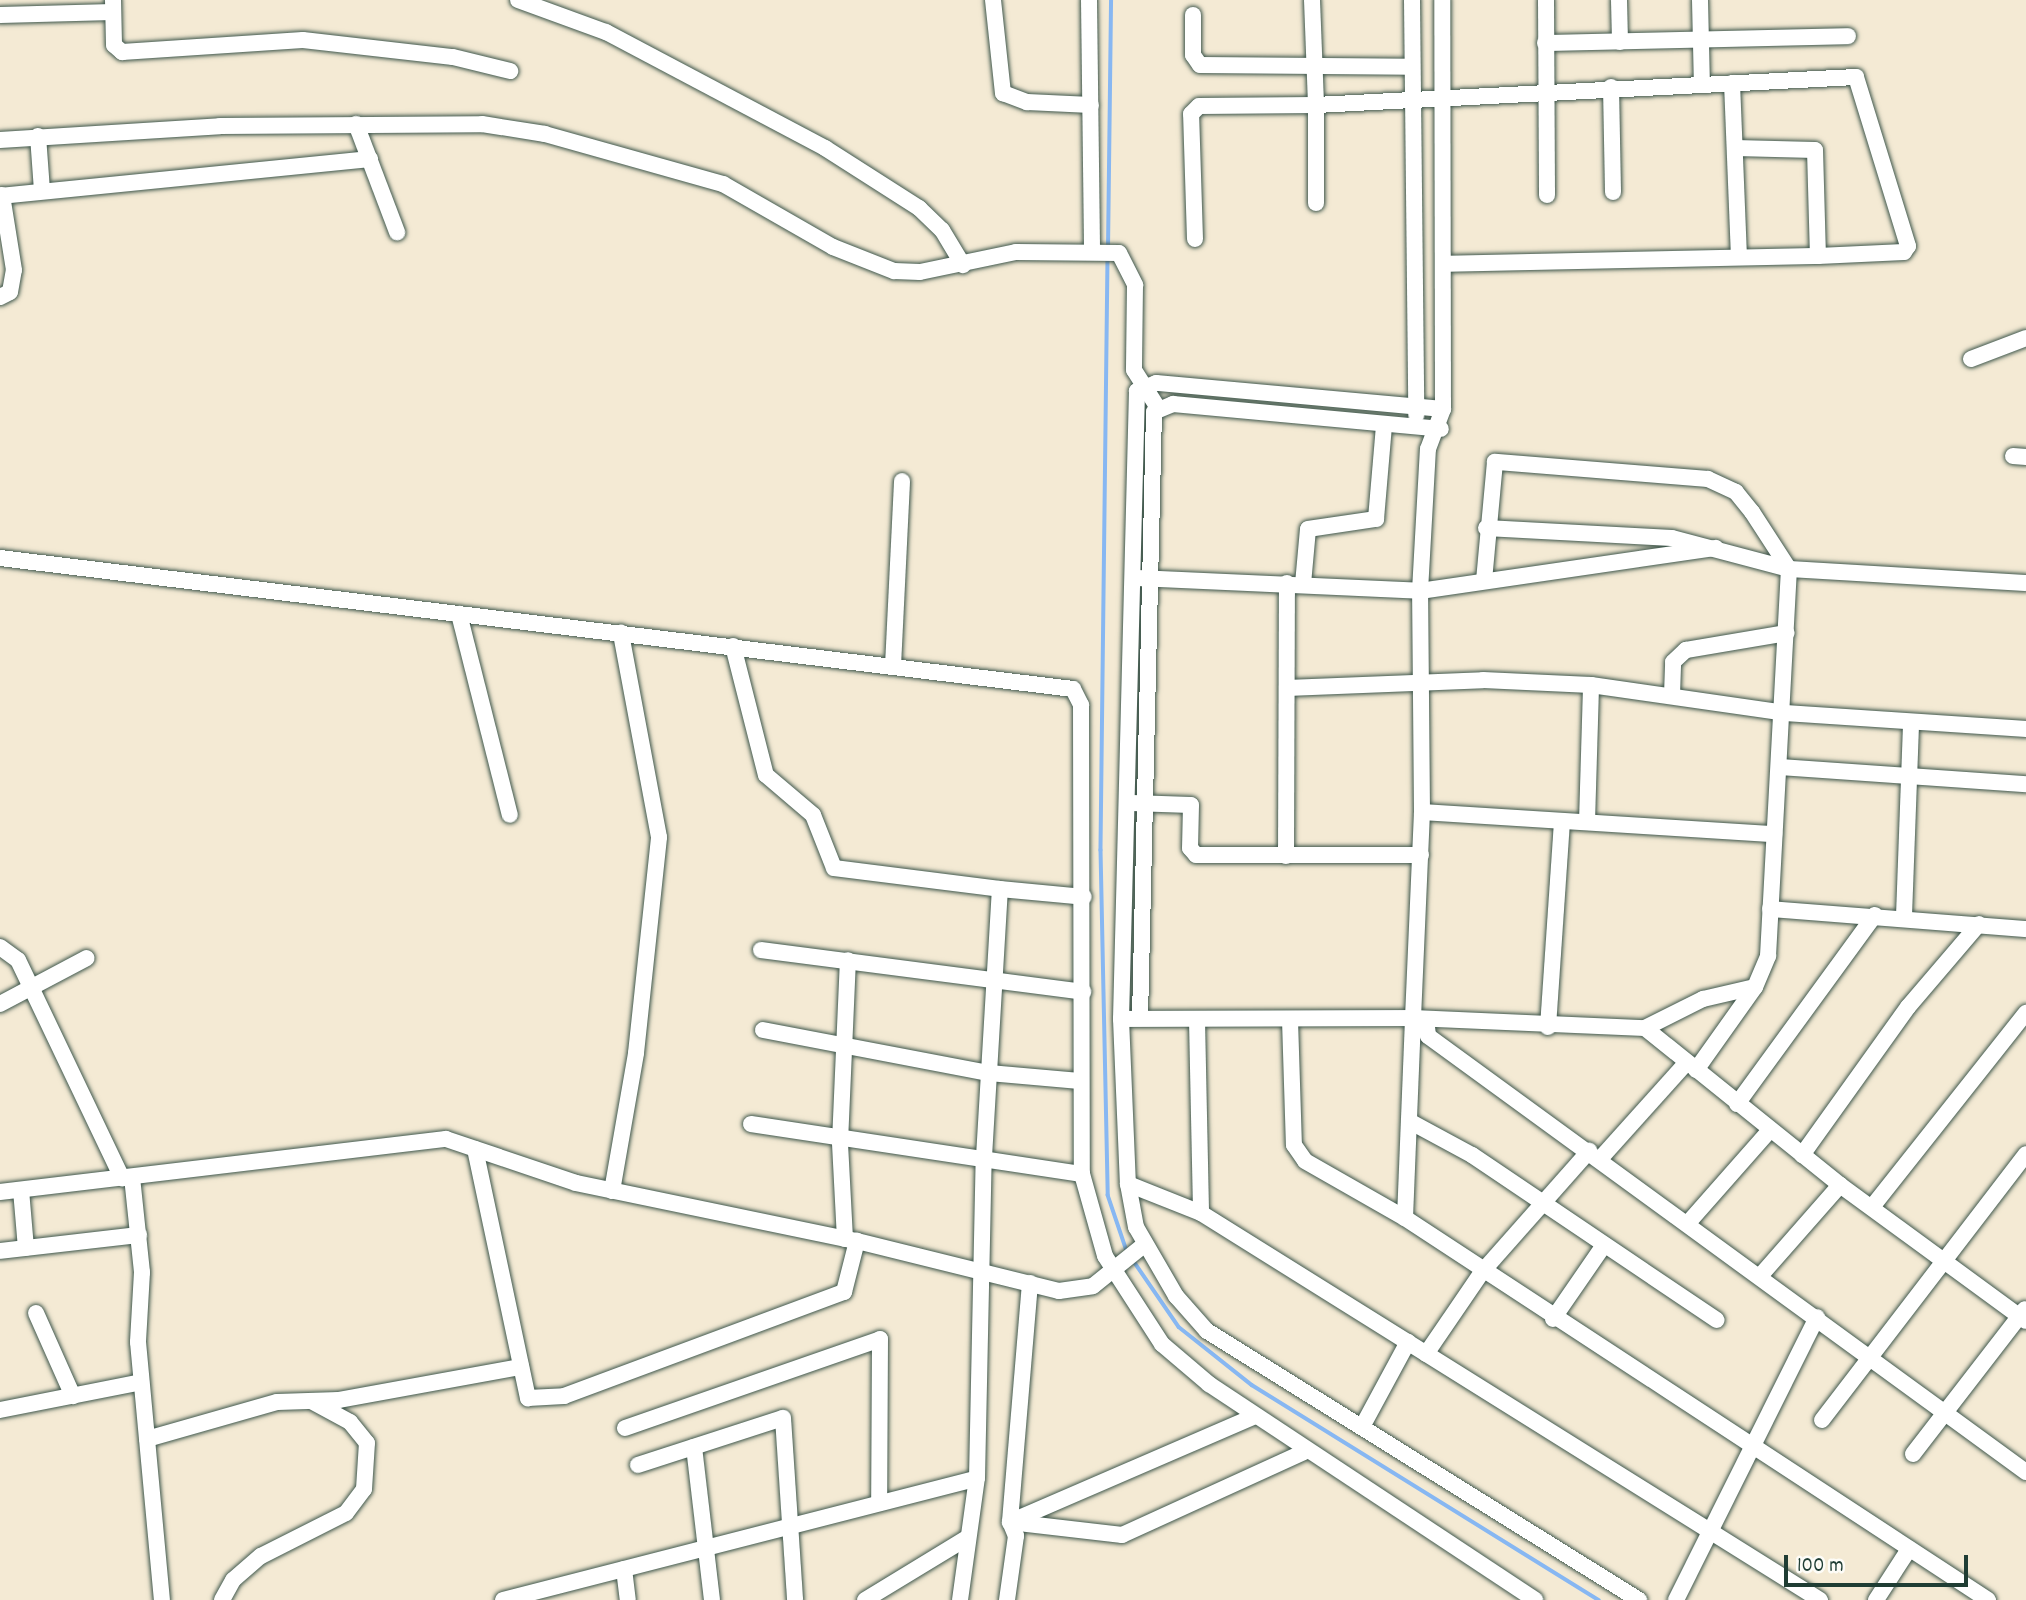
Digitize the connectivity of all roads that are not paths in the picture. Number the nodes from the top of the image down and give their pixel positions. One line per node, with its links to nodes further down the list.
1 (518, 0): 44 (street)
2 (993, 0): 26 (street)
3 (1089, 0): 26 (street)
4 (1312, 0): 17 (street)
5 (1412, 0): 18 (street)
6 (1442, 0): 24 (street)
7 (1546, 0): 16 (street)
8 (1619, 0): 15 (street)
9 (1700, 0): 14 (street)
10 (113, 6): 11 (street); 19 (street)
11 (0, 15)
12 (1193, 15): 17 (street)
13 (1848, 36): 14 (street)
14 (1702, 41): 15 (street); 21 (street)
15 (1620, 42): 16 (street)
16 (1545, 43): 23 (street)
17 (1314, 66): 18 (street); 27 (street)
18 (1412, 66): 25 (street)
19 (510, 71)
20 (1732, 83): 21 (street); 31 (street); 41 (street)
21 (1702, 85): 22 (street)
22 (1611, 87): 23 (street); 34 (street)
23 (1547, 89): 24 (street); 36 (street)
24 (1443, 99): 25 (street); 43 (street)
25 (1412, 103): 27 (street); 49 (street)
26 (1091, 105): 40 (street)
27 (1316, 105): 37 (street); 39 (street)
28 (356, 124): 29 (street); 32 (street); 44 (street)
29 (38, 136): 30 (street); 33 (street)
30 (0, 140)
31 (1735, 148): 41 (street); 42 (street)
32 (370, 159): 33 (street); 38 (street)
33 (42, 190): 35 (street)
34 (1613, 191)
35 (1, 195): 45 (street)
36 (1547, 195)
37 (1316, 203)
38 (397, 232)
39 (1195, 239)
40 (1103, 252): 44 (street); 48 (street)
41 (1818, 256): 42 (street)
42 (1739, 257): 43 (street)
43 (1444, 264): 51 (street)
44 (963, 265)
45 (0, 297)
46 (2026, 338): 47 (street)
47 (1971, 359)
48 (1140, 387): 49 (street); 50 (street); 61 (street)
49 (1416, 407): 51 (street); 53 (street)
50 (1158, 408): 52 (street); 61 (street)
51 (1443, 409): 54 (street)
52 (1384, 425): 53 (street); 65 (street)
53 (1416, 427): 54 (street); 55 (street)
54 (1441, 429): 55 (street)
55 (1428, 449): 66 (street)
56 (902, 481): 71 (street)
57 (1486, 528): 58 (street); 60 (street); 62 (street)
58 (1716, 548): 60 (street); 62 (street)
59 (0, 558): 67 (street)
60 (1789, 569): 64 (street); 69 (street)
61 (1139, 578): 63 (street); 82 (street); 83 (street)
62 (1484, 580): 66 (street)
63 (1287, 583): 65 (street); 74 (street)
64 (2026, 583)
65 (1303, 584): 66 (street)
66 (1420, 591): 72 (street)
67 (459, 614): 68 (street); 85 (street)
68 (621, 633): 70 (street); 135 (street)
69 (1787, 633): 75 (street); 76 (street)
70 (733, 646): 71 (street); 91 (street)
71 (893, 666): 92 (street)
72 (1422, 682): 73 (street); 74 (street); 84 (street)
73 (1591, 685): 75 (street); 87 (street)
74 (1287, 688): 90 (street)
75 (1672, 695): 76 (street)
76 (1785, 713): 77 (street); 79 (street)
77 (1912, 722): 78 (street); 80 (street)
78 (2026, 729)
79 (1780, 767): 80 (street); 88 (street)
80 (1909, 774): 81 (street); 95 (street)
81 (2026, 784)
82 (1126, 803): 83 (street); 109 (street)
83 (1143, 803): 90 (street); 108 (street)
84 (1422, 812): 86 (street); 89 (street)
85 (510, 815)
86 (1562, 821): 87 (street); 113 (street)
87 (1587, 822): 88 (street)
88 (1774, 834): 93 (street)
89 (1421, 855): 90 (street); 110 (street)
90 (1286, 856)
91 (1000, 889): 92 (street); 102 (street)
92 (1084, 897): 105 (street)
93 (1770, 909): 94 (street); 104 (street)
94 (1875, 915): 95 (street); 120 (street)
95 (1903, 916): 96 (street)
96 (1979, 924): 97 (street); 128 (street)
97 (2026, 929)
98 (0, 947): 103 (street)
99 (761, 950): 101 (street)
100 (87, 958): 103 (street)
101 (848, 960): 102 (street); 116 (street)
102 (992, 981): 105 (street); 118 (street)
103 (30, 987): 106 (street); 131 (street)
104 (1755, 987): 114 (street); 117 (street)
105 (1083, 992): 119 (street)
106 (0, 1004)
107 (2026, 1013): 138 (street)
108 (1140, 1018): 109 (street); 111 (street)
109 (1121, 1019): 132 (street)
110 (1420, 1019): 112 (street); 113 (street); 121 (street); 127 (street)
111 (1197, 1020): 112 (street); 139 (street)
112 (1290, 1020): 140 (street)
113 (1548, 1027): 114 (street)
114 (1645, 1028): 117 (street)
115 (763, 1030): 116 (street)
116 (842, 1043): 118 (street); 124 (street)
117 (1691, 1066): 120 (street); 127 (street)
118 (989, 1073): 119 (street); 129 (street)
119 (1080, 1081): 130 (street)
120 (1737, 1104): 123 (street)
121 (1409, 1121): 137 (street); 140 (street)
122 (751, 1124): 124 (street)
123 (1770, 1130): 128 (street); 141 (street)
124 (840, 1142): 129 (street); 143 (street)
125 (475, 1149): 131 (street); 135 (street); 162 (street)
126 (2026, 1154): 148 (street)
127 (1594, 1155): 137 (street); 141 (street)
128 (1802, 1155): 133 (street)
129 (984, 1157): 130 (street); 150 (street)
130 (1082, 1174): 149 (street)
131 (127, 1178): 134 (street); 142 (street)
132 (1128, 1184): 139 (street); 144 (street)
133 (1840, 1185): 138 (street); 152 (street)
134 (21, 1190): 136 (street); 146 (street)
135 (612, 1191): 143 (street)
136 (0, 1192)
137 (1542, 1202): 145 (street); 151 (street)
138 (1872, 1207): 148 (street)
139 (1201, 1213): 159 (street)
140 (1405, 1218): 151 (street)
141 (1688, 1223): 152 (street)
142 (139, 1235): 146 (street); 163 (street)
143 (851, 1240): 150 (street); 162 (street)
144 (1145, 1244): 149 (street); 170 (street)
145 (1604, 1245): 157 (street); 158 (street)
146 (26, 1248): 147 (street)
147 (0, 1251)
148 (1945, 1261): 155 (street); 161 (street)
149 (1114, 1269): 153 (street); 168 (street)
150 (985, 1272): 153 (street); 179 (street)
151 (1482, 1272): 157 (street); 160 (street)
152 (1761, 1275): 156 (street)
153 (1030, 1283): 182 (street)
154 (36, 1313): 164 (street)
155 (2024, 1315): 167 (street)
156 (1817, 1317): 161 (street); 174 (street)
157 (1553, 1319): 174 (street)
158 (1717, 1320)
159 (1408, 1342): 160 (street); 170 (street)
160 (1426, 1354): 183 (street)
161 (1870, 1356): 167 (street); 169 (street)
162 (521, 1367): 165 (street)
163 (141, 1382): 164 (street); 172 (street)
164 (73, 1396): 166 (street)
165 (310, 1401): 172 (street); 190 (street)
166 (0, 1410)
167 (1945, 1412): 176 (street); 178 (street)
168 (1255, 1416): 175 (street); 182 (street)
169 (1822, 1420)
170 (1362, 1427): 199 (street)
171 (625, 1429): 180 (street)
172 (147, 1439): 189 (street)
173 (694, 1447): 177 (street); 181 (street); 185 (street)
174 (1753, 1448): 183 (street); 186 (street)
175 (1304, 1452): 182 (street); 198 (street)
176 (1913, 1454)
177 (638, 1465)
178 (2025, 1469)
179 (977, 1478): 180 (street); 184 (street)
180 (879, 1503): 181 (street)
181 (792, 1522): 185 (street); 194 (street)
182 (1010, 1522): 197 (street)
183 (1713, 1532): 200 (street); 201 (street)
184 (967, 1538): 195 (street); 196 (street)
185 (708, 1547): 187 (street); 193 (street)
186 (1909, 1549): 202 (street); 203 (street)
187 (624, 1569): 188 (street); 192 (street)
188 (532, 1596): 191 (street)
189 (162, 1600)
190 (222, 1600)
191 (503, 1600)
192 (628, 1600)
193 (712, 1600)
194 (795, 1600)
195 (865, 1600)
196 (960, 1600)
197 (1007, 1600)
198 (1535, 1600)
199 (1639, 1600)
200 (1676, 1600)
201 (1820, 1600)
202 (1876, 1600)
203 (1988, 1600)

